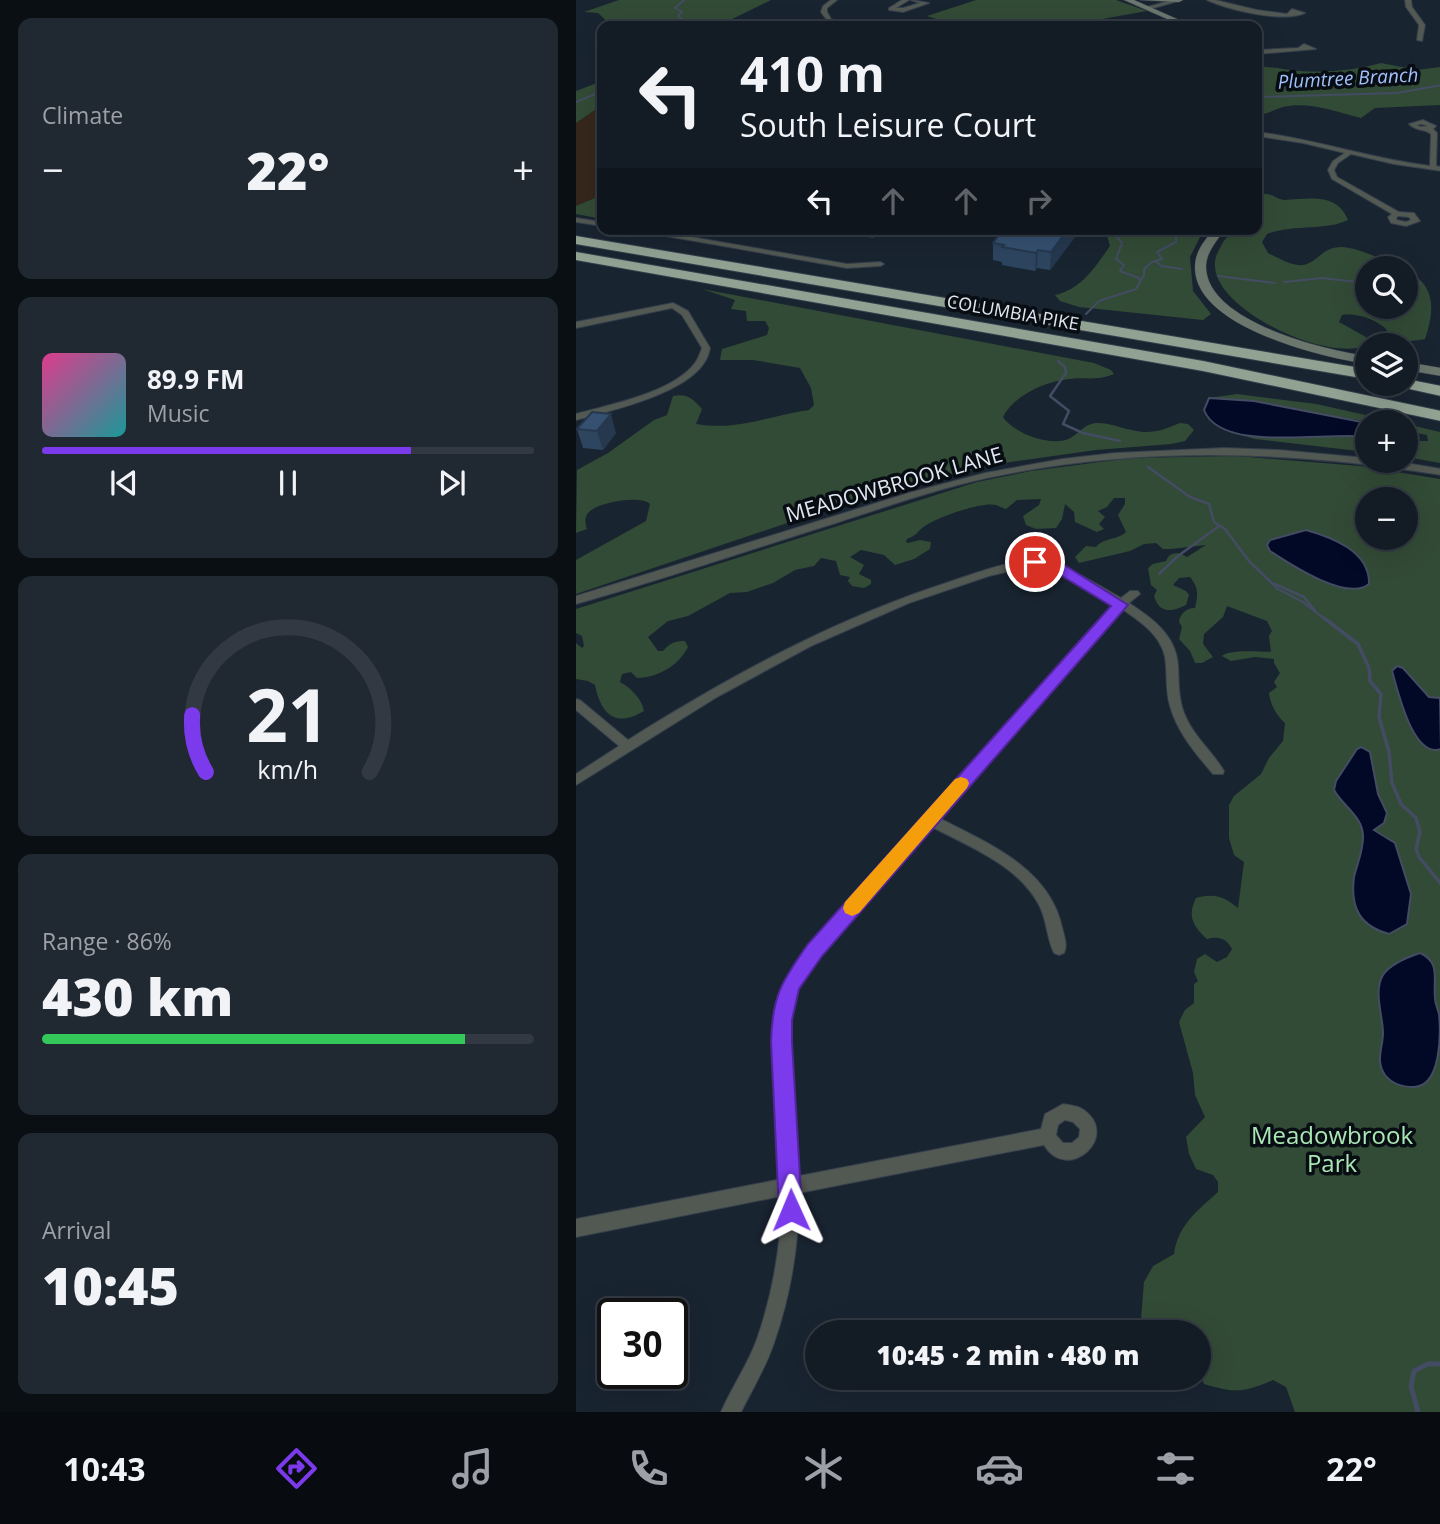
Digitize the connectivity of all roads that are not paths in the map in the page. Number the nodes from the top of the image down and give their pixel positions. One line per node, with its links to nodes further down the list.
1 (834, 0): 11 (street)
2 (906, 0): 3 (street)
3 (914, 0)
4 (1128, 0): 9 (street)
5 (1140, 0): 6 (street); 9 (street)
6 (1179, 0): 9 (street)
7 (1210, 0): 10 (street)
8 (1408, 0): 13 (street)
9 (1153, 7): 12 (street)
10 (1289, 13)
11 (832, 21)
12 (1180, 21)
13 (1420, 40)
14 (1300, 49): 15 (street)
15 (1262, 52)
16 (1429, 129): 19 (street)
17 (1262, 135): 18 (street)
18 (1350, 152): 19 (street); 20 (street)
19 (1436, 168)
20 (1397, 214)
21 (576, 220): 22 (street)
22 (597, 223)
23 (665, 235): 27 (street)
24 (1215, 235): 29 (street)
25 (576, 240): 32 (highway, COLUMBIA PIKE)
26 (576, 256): 37 (highway, COLUMBIA PIKE)
27 (880, 264)
28 (576, 325): 36 (street)
29 (1355, 358)
30 (1418, 368): 31 (street)
31 (1440, 372)
32 (1355, 373)
33 (1418, 383): 35 (highway)
34 (1418, 386): 35 (highway)
35 (1440, 389)
36 (576, 417)
37 (1440, 418)
38 (1440, 472): 40 (street, MEADOWBROOK LANE)
39 (1134, 594): 41 (street)
40 (576, 600)
41 (1120, 605): 43 (street); 44 (street); 46 (street)
42 (576, 703): 43 (street)
43 (627, 746): 45 (street)
44 (1218, 771)
45 (576, 780)
46 (929, 819): 47 (street); 49 (street)
47 (1059, 949)
48 (1047, 1136): 49 (street)
49 (791, 1186): 50 (street); 51 (street)
50 (576, 1228)
51 (731, 1412)

